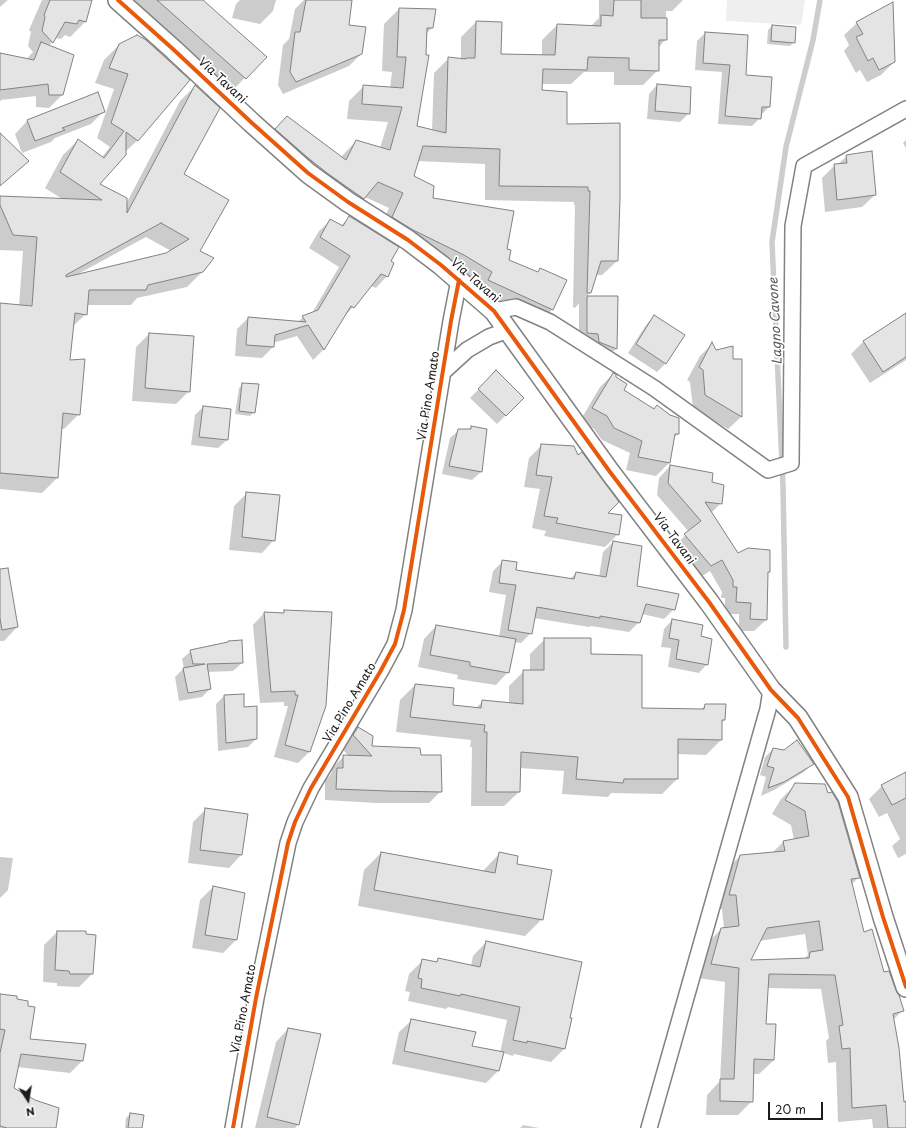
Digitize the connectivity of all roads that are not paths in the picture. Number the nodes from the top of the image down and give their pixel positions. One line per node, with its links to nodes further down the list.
1 (118, 0): 3 (street, Via Tavani)
2 (906, 109): 4 (street)
3 (460, 280): 4 (street, Via Tavani); 6 (street, Via Pino Amato)
4 (494, 311): 5 (street, Via Tavani)
5 (508, 330): 6 (street, Via Pino Amato); 7 (street, Via Tavani)
6 (443, 372): 9 (street, Via Pino Amato)
7 (771, 690): 8 (street, Via Tavani); 10 (street)
8 (906, 987)
9 (233, 1128)
10 (649, 1128)

